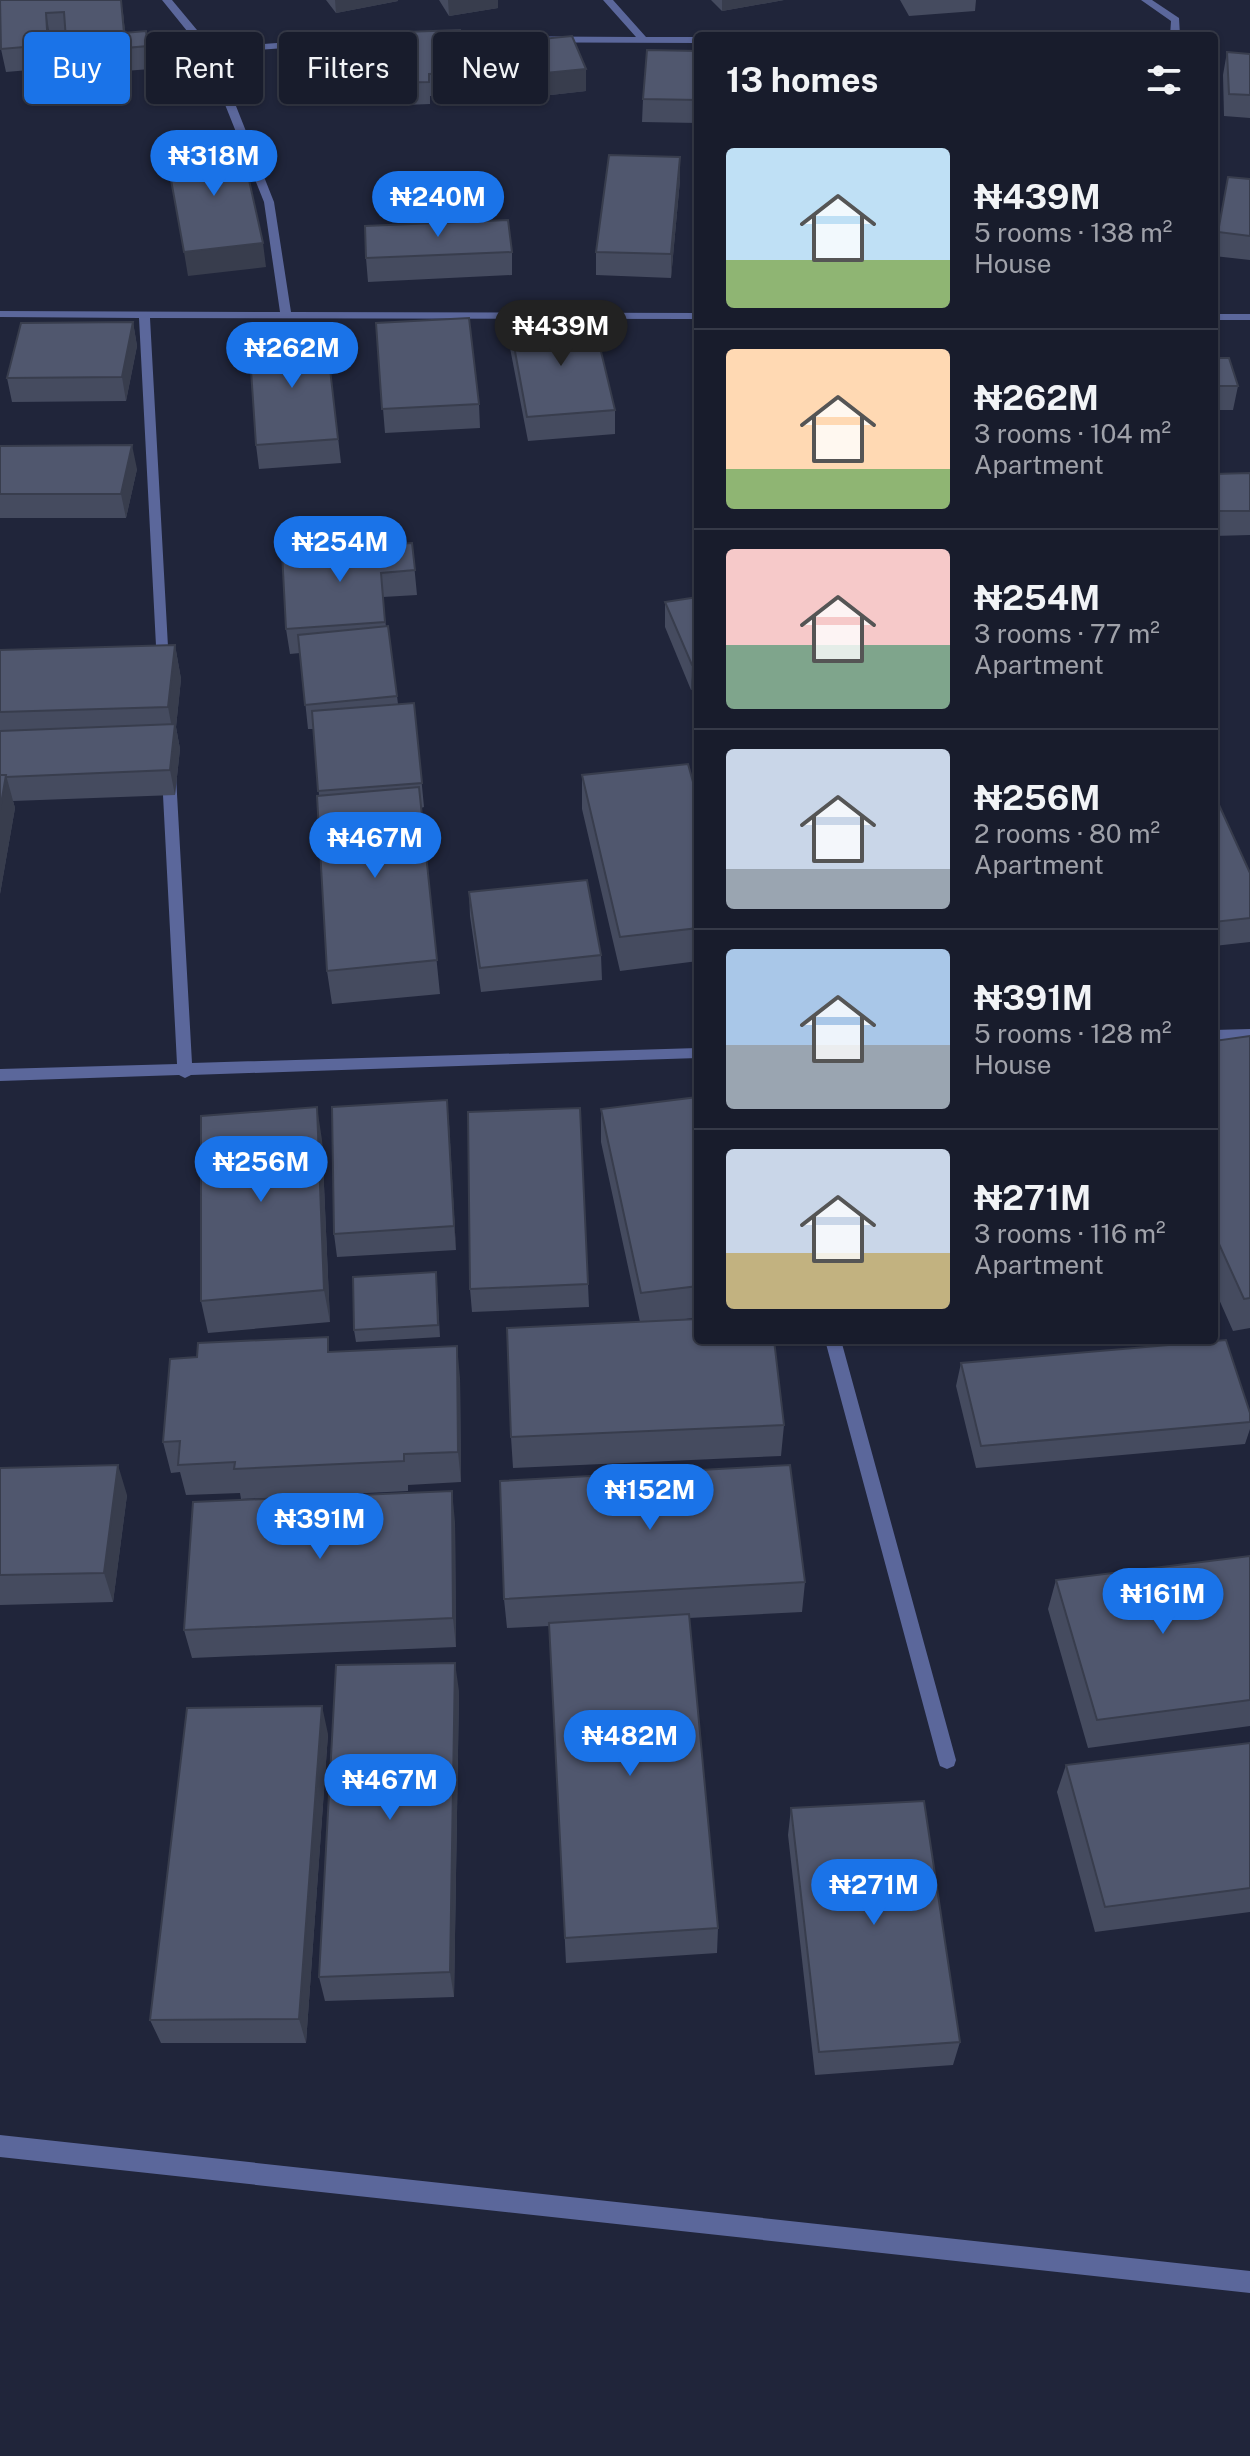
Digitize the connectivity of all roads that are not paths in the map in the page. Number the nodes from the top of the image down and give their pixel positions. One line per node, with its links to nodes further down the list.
1 (167, 0): 4 (street)
2 (608, 0): 7 (street)
3 (1146, 0): 5 (street)
4 (193, 32)
5 (1175, 32)
6 (548, 39): 7 (street)
7 (643, 39): 8 (street)
8 (694, 40)
9 (230, 104): 12 (street)
10 (0, 314): 11 (street)
11 (144, 315): 12 (street); 16 (street)
12 (286, 315): 13 (street)
13 (694, 316)
14 (1218, 317): 15 (street)
15 (1250, 317)
16 (163, 677)
17 (168, 756): 21 (street)
18 (1250, 1034): 19 (street)
19 (1218, 1035)
20 (694, 1053): 21 (street)
21 (185, 1072): 22 (street)
22 (0, 1075)
23 (834, 1344): 24 (street)
24 (947, 1760)
25 (0, 2146): 26 (street)
26 (1250, 2282)

